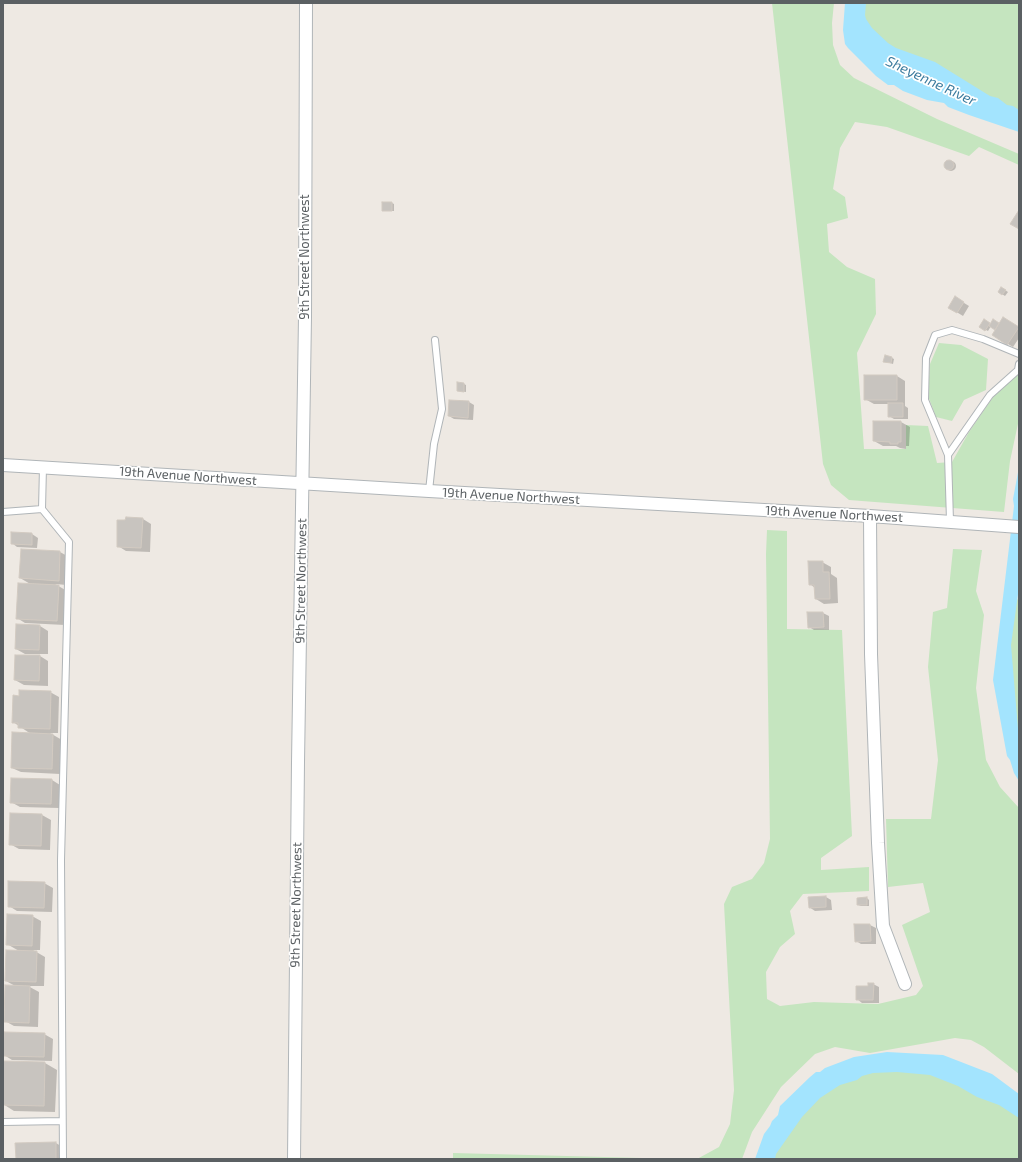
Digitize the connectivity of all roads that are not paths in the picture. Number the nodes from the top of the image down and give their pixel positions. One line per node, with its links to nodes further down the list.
1 (306, 3): 8 (street, 9th Street Northwest)
2 (435, 340): 9 (lane)
3 (1019, 354): 5 (lane)
4 (1019, 364): 5 (lane)
5 (948, 455): 13 (lane)
6 (3, 465): 7 (street, 19th Avenue Northwest)
7 (44, 467): 8 (street, 19th Avenue Northwest); 10 (lane)
8 (302, 483): 9 (street, 19th Avenue Northwest); 19 (street, 9th Street Northwest)
9 (429, 491): 12 (street, 19th Avenue Northwest)
10 (42, 509): 11 (lane); 16 (lane)
11 (3, 512)
12 (870, 516): 13 (street, 19th Avenue Northwest); 15 (street)
13 (950, 522): 14 (street, 19th Avenue Northwest)
14 (1019, 527)
15 (905, 984)
16 (62, 1121): 17 (lane); 18 (lane)
17 (3, 1122)
18 (63, 1159)
19 (294, 1159)

